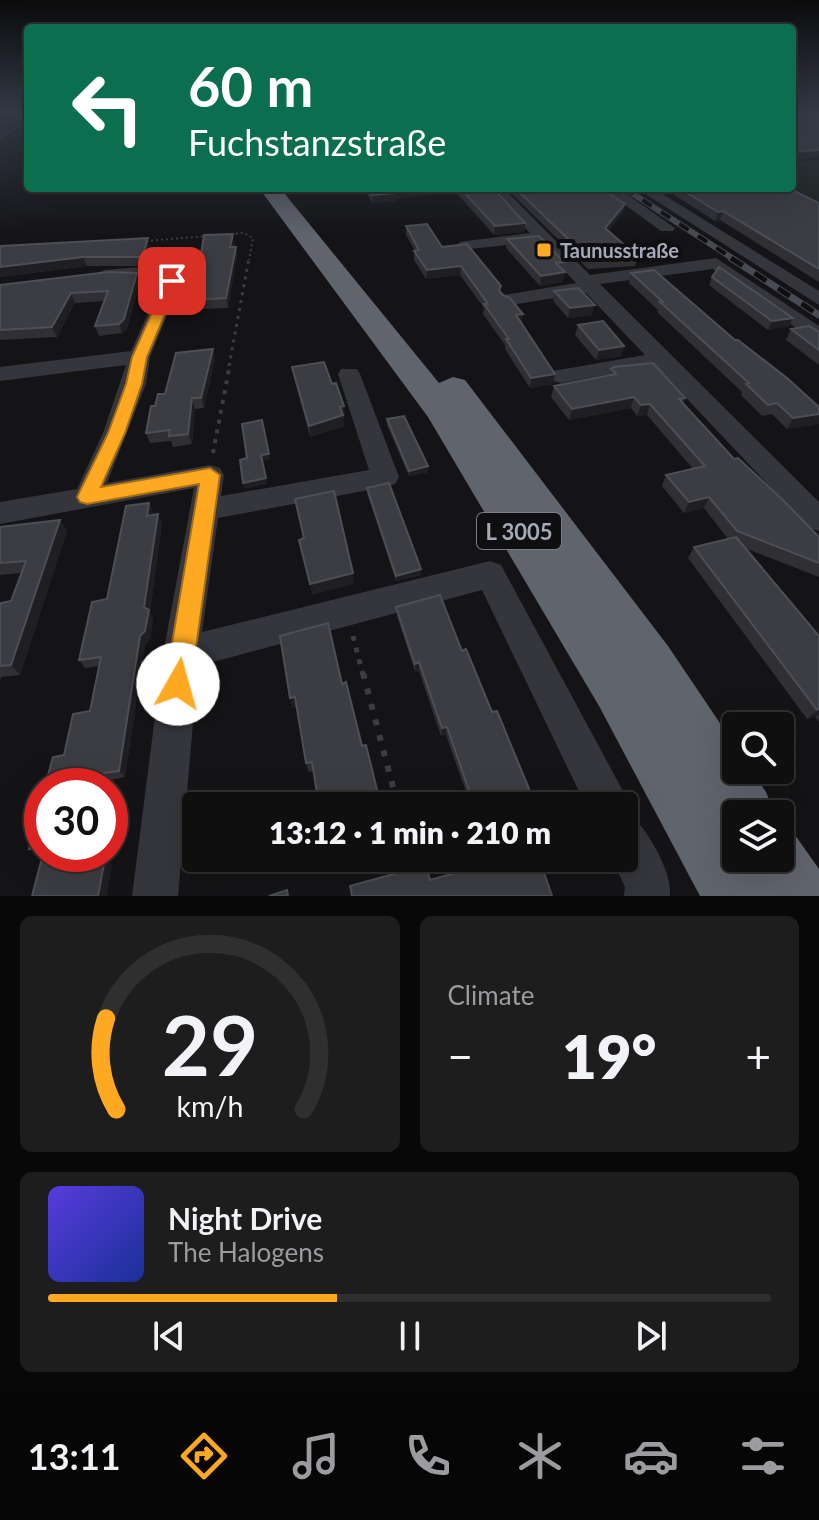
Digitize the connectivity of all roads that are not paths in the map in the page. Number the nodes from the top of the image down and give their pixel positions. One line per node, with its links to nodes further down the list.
1 (272, 192): 30 (highway, L 3005)
2 (292, 192): 25 (highway, L 3005)
3 (499, 192): 7 (street)
4 (615, 192): 6 (street)
5 (649, 192): 12 (street)
6 (667, 228)
7 (543, 237): 8 (street); 10 (street)
8 (466, 246)
9 (83, 277): 14 (street)
10 (586, 284): 11 (street); 13 (street); 15 (street)
11 (511, 299)
12 (819, 299)
13 (819, 335)
14 (139, 357): 16 (street); 20 (street)
15 (661, 359): 18 (street); 22 (street)
16 (0, 374)
17 (349, 374): 19 (street)
18 (561, 376)
19 (208, 492): 20 (street); 23 (street)
20 (87, 497): 21 (street)
21 (0, 513)
22 (819, 520)
23 (181, 654): 24 (street); 28 (street)
24 (601, 792)
25 (735, 800)
26 (638, 865): 29 (street)
27 (781, 872): 31 (highway)
28 (155, 896)
29 (647, 896)
30 (737, 896)
31 (797, 896)

